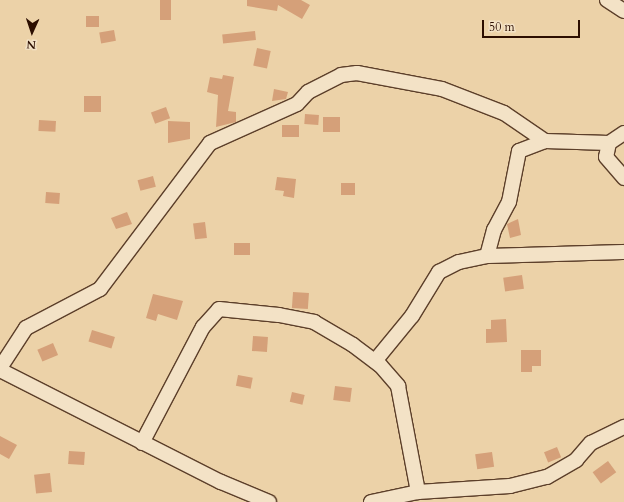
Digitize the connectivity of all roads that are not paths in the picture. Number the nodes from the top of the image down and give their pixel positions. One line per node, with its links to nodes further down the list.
1 (607, 0): 2 (street)
2 (624, 12)
3 (624, 134): 5 (street)
4 (545, 141): 5 (street); 8 (street); 10 (street)
5 (609, 143): 6 (street)
6 (624, 178)
7 (624, 252): 8 (street)
8 (487, 256): 9 (street)
9 (375, 361): 12 (street); 13 (street)
10 (0, 369): 12 (street)
11 (624, 427): 13 (street)
12 (142, 443): 14 (street)
13 (418, 492): 15 (street)
14 (269, 502)
15 (371, 502)

